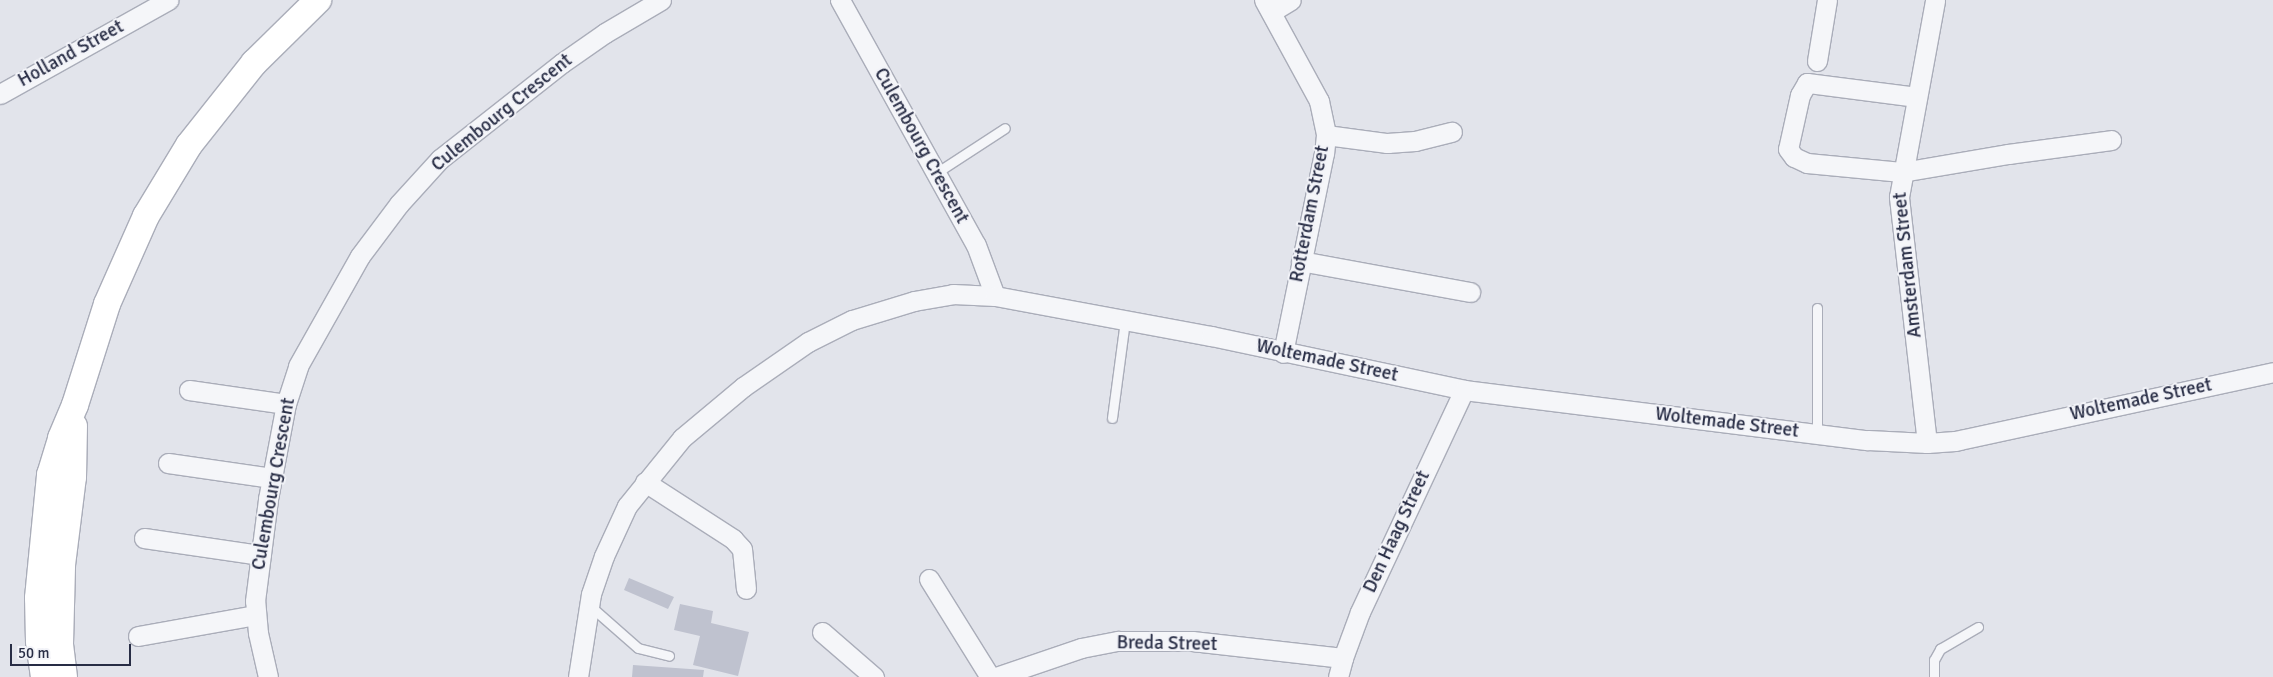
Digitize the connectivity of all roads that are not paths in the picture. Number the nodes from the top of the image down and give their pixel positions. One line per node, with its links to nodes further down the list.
1 (168, 0): 10 (street, Holland Street)
2 (318, 0): 28 (main road)
3 (661, 0): 27 (street, Culembourg Crescent)
4 (840, 0): 17 (street, Culembourg Crescent)
5 (1291, 0): 8 (street)
6 (1827, 0): 9 (street)
7 (1935, 0): 11 (street, Amsterdam Street)
8 (1267, 6): 14 (street, Rotterdam Street)
9 (1816, 61)
10 (0, 94)
11 (1917, 97): 16 (street, Amsterdam Street); 16 (street)
12 (1005, 128): 17 (lane)
13 (1452, 132): 14 (street)
14 (1326, 136): 18 (street, Rotterdam Street)
15 (2111, 140): 16 (street)
16 (1902, 172): 31 (street, Amsterdam Street)
17 (936, 173): 20 (street, Culembourg Crescent)
18 (1302, 261): 19 (street); 23 (street, Rotterdam Street)
19 (1470, 292)
20 (995, 296): 22 (street, Woltemade Street); 34 (street, Woltemade Street)
21 (1817, 308): 30 (lane)
22 (1125, 320): 23 (street, Woltemade Street); 29 (lane)
23 (1283, 353): 26 (street, Woltemade Street)
24 (2273, 372): 31 (street, Woltemade Street)
25 (189, 390): 27 (street)
26 (1464, 390): 30 (street, Woltemade Street); 45 (street, Den Haag Street)
27 (286, 404): 33 (street, Culembourg Crescent)
28 (75, 405): 46 (main road); 47 (main road)
29 (1112, 418)
30 (1817, 434): 31 (street, Woltemade Street)
31 (1927, 444)
32 (168, 463): 33 (street)
33 (272, 478): 36 (street, Culembourg Crescent)
34 (645, 482): 38 (street); 39 (street, Woltemade Street)
35 (144, 538): 36 (street)
36 (261, 555): 40 (street, Culembourg Crescent)
37 (929, 579): 51 (street)
38 (746, 589)
39 (589, 605): 44 (lane); 49 (street, Woltemade Street)
40 (256, 615): 43 (street); 48 (street, Culembourg Crescent)
41 (1978, 627): 54 (lane)
42 (822, 632): 50 (street)
43 (138, 636)
44 (669, 656)
45 (1343, 658): 52 (street, Breda Street); 53 (street, Den Haag Street)
46 (44, 677)
47 (64, 677)
48 (268, 677)
49 (578, 677)
50 (874, 677)
51 (990, 677)
52 (996, 677)
53 (1338, 677)
54 (1934, 677)

